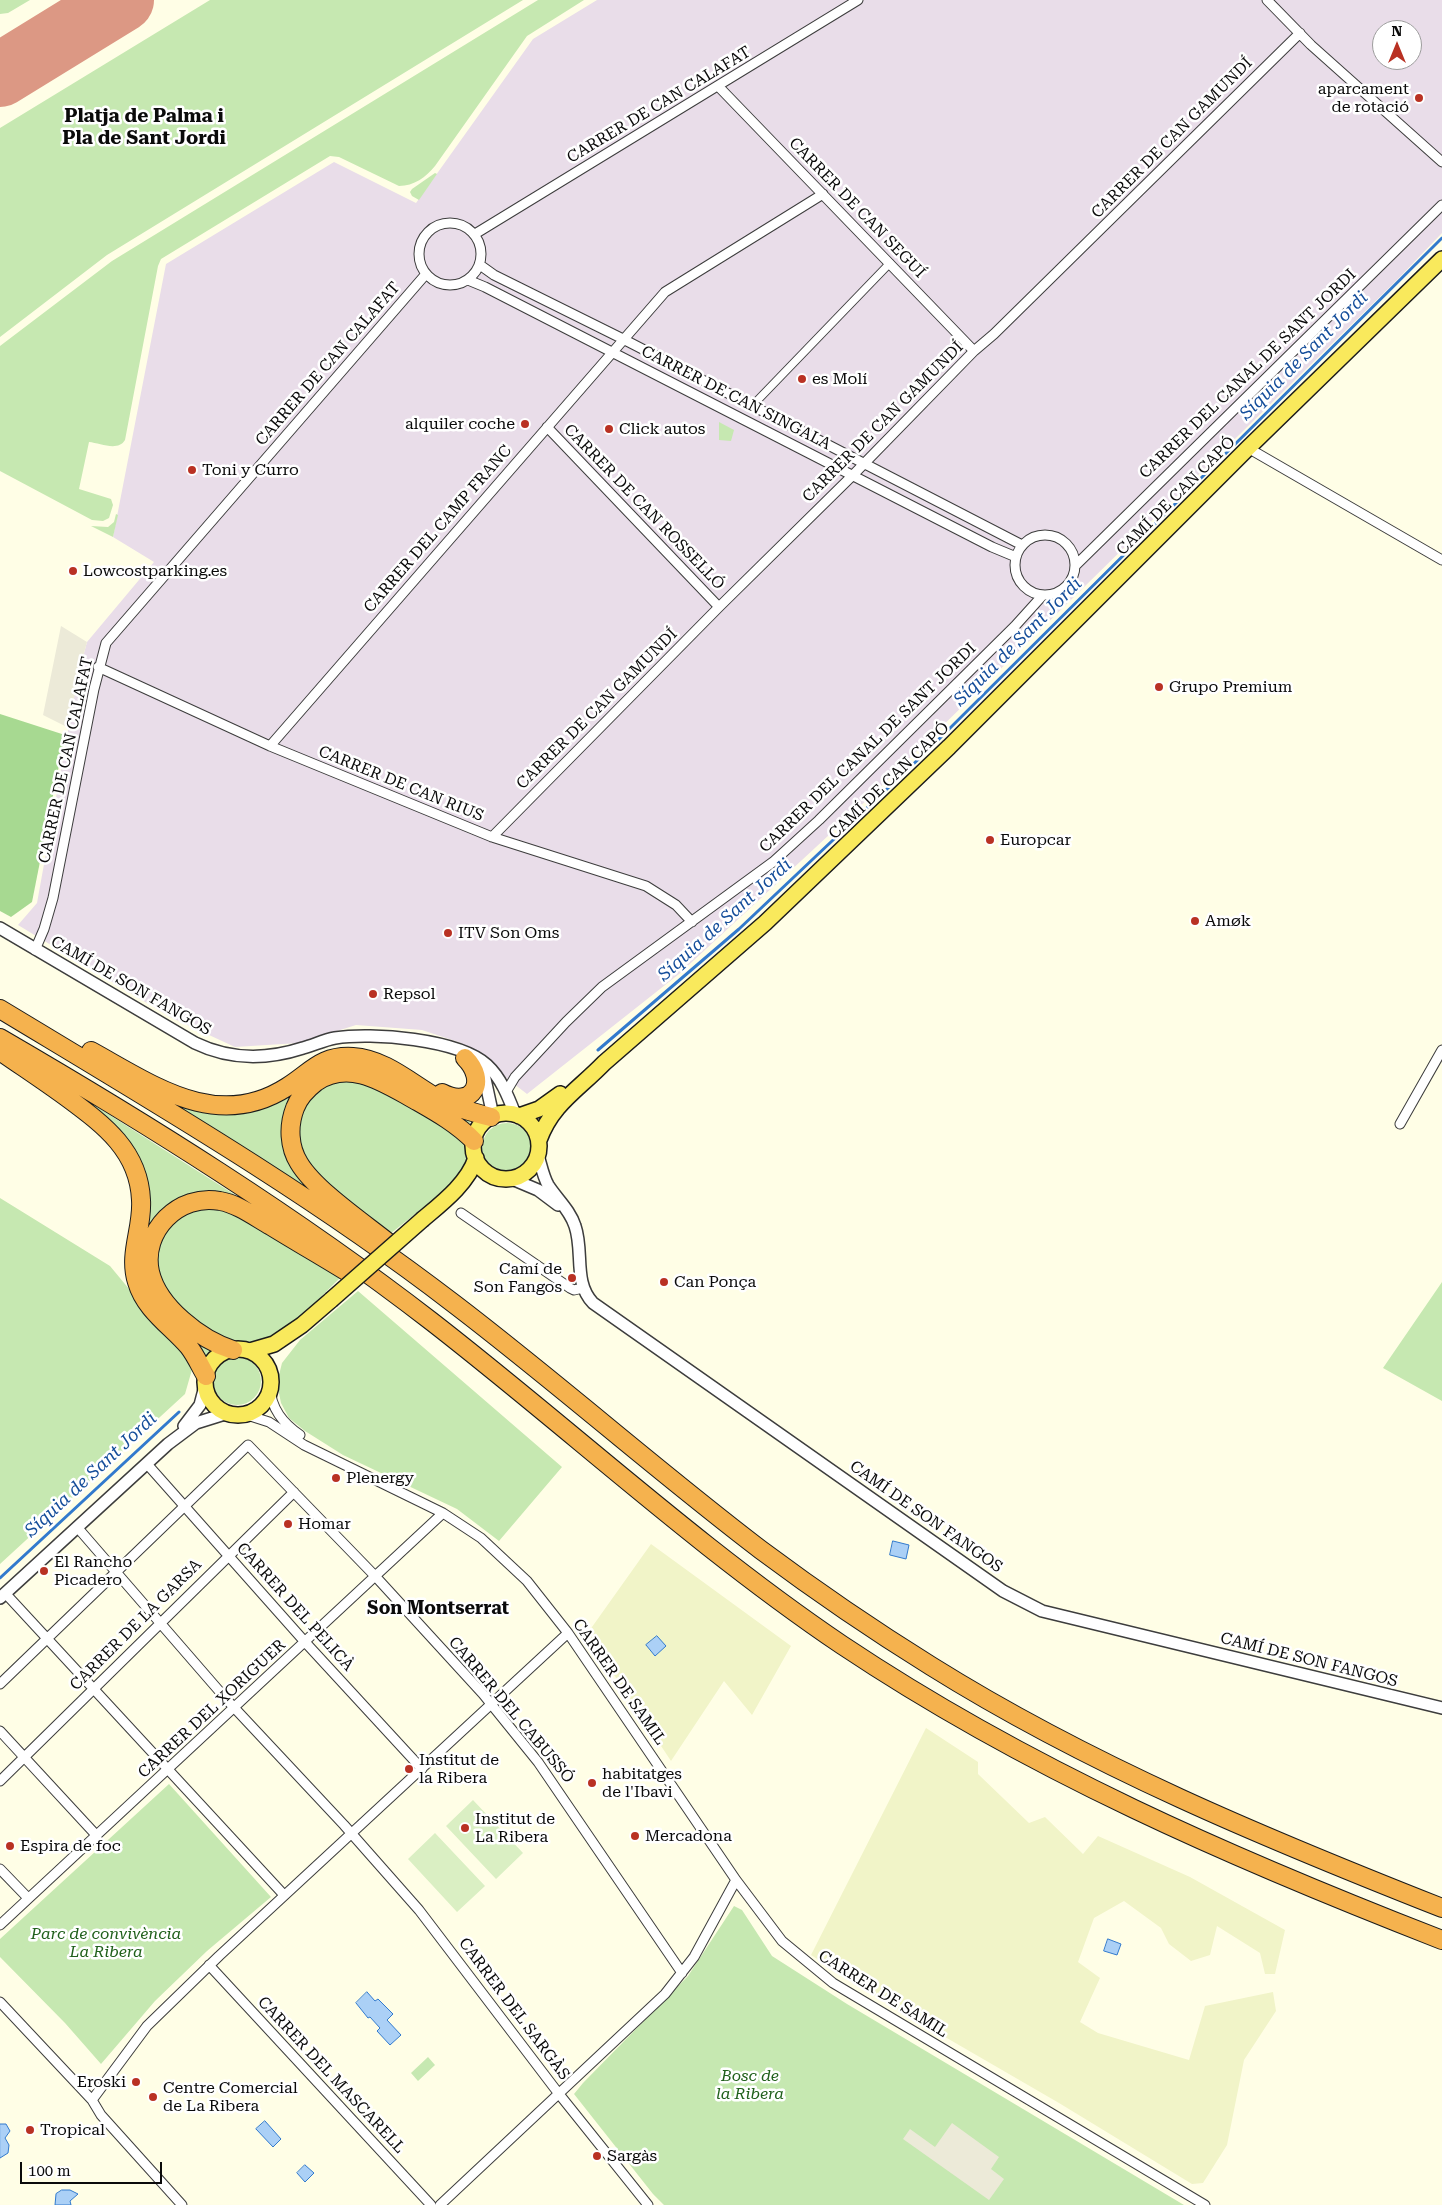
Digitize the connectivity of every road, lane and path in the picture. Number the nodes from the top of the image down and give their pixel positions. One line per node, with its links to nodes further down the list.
1 (858, 0): 4 (street, CARRER DE CAN CALAFAT)
2 (1266, 0): 3 (street)
3 (1300, 33): 5 (street); 15 (street, CARRER DE CAN GAMUNDÍ)
4 (718, 86): 6 (street, CARRER DE CAN SEGUÍ); 8 (street, CARRER DE CAN CALAFAT)
5 (1442, 162)
6 (824, 194): 10 (street, CARRER DE CAN SEGUÍ); 14 (street, CARRER DEL CAMP FRANC)
7 (1442, 205): 25 (street, CARRER DEL CANAL DE SANT JORDI)
8 (475, 234): 11 (street); 12 (street)
9 (1442, 258): 19 (main road, CAMÍ DE CAN CAPÓ)
10 (890, 263): 15 (street, CARRER DE CAN SEGUÍ); 17 (street)
11 (480, 265): 13 (street); 14 (street, CARRER DE CAN SINGALA)
12 (426, 274): 13 (street); 28 (street, CARRER DE CAN CALAFAT)
13 (468, 280): 16 (street, CARRER DE CAN SINGALA)
14 (623, 339): 16 (street, CARRER DEL CAMP FRANC); 17 (street, CARRER DE CAN SINGALA)
15 (974, 351): 20 (street, CARRER DE CAN GAMUNDÍ)
16 (611, 352): 18 (street, CARRER DEL CAMP FRANC); 21 (street, CARRER DE CAN SINGALA)
17 (752, 406): 20 (street, CARRER DE CAN SINGALA)
18 (547, 428): 27 (street, CARRER DE CAN ROSSELLÓ); 29 (street, CARRER DEL CAMP FRANC)
19 (1248, 448): 24 (street); 41 (main road, CAMÍ DE CAN CAPÓ)
20 (864, 464): 21 (street, CARRER DE CAN GAMUNDÍ); 22 (street, CARRER DE CAN SINGALA)
21 (853, 475): 23 (street, CARRER DE CAN SINGALA); 27 (street, CARRER DE CAN GAMUNDÍ)
22 (1022, 545): 23 (street); 25 (street)
23 (1016, 556): 26 (street)
24 (1442, 560)
25 (1076, 564): 26 (street)
26 (1043, 595): 31 (street, CARRER DEL CANAL DE SANT JORDI)
27 (719, 607): 30 (street, CARRER DE CAN GAMUNDÍ)
28 (98, 667): 29 (street, CARRER DE CAN RIUS); 33 (street, CARRER DE CAN CALAFAT)
29 (270, 746): 30 (street, CARRER DE CAN RIUS)
30 (492, 837): 31 (street, CARRER DE CAN RIUS)
31 (692, 922): 43 (street, CARRER DEL CANAL DE SANT JORDI)
32 (0, 928): 33 (street, CAMÍ DE SON FANGOS)
33 (35, 950): 37 (street, CAMÍ DE SON FANGOS)
34 (0, 999): 42 (highway)
35 (0, 1009): 55 (highway)
36 (0, 1038): 56 (highway)
37 (427, 1043): 40 (street); 43 (street)
38 (1442, 1050): 46 (street)
39 (0, 1051): 59 (highway)
40 (465, 1058): 42 (highway); 45 (street)
41 (604, 1063): 44 (main road, CAMÍ DE CAN CAPÓ); 47 (main road, CAMÍ DE CAN CAPÓ)
42 (415, 1085): 45 (highway)
43 (506, 1092): 44 (street)
44 (517, 1115): 45 (main road); 47 (main road)
45 (492, 1117): 48 (main road)
46 (1400, 1124)
47 (539, 1148): 50 (main road); 52 (street)
48 (475, 1150): 49 (main road); 51 (main road); 55 (highway)
49 (495, 1177): 50 (main road); 51 (main road)
50 (512, 1179): 52 (street)
51 (444, 1202): 57 (main road, bridge)
52 (568, 1212): 54 (street)
53 (461, 1213): 54 (street)
54 (583, 1288): 82 (street, CAMÍ DE SON FANGOS)
55 (450, 1301): 94 (highway)
56 (430, 1320): 58 (highway); 96 (highway)
57 (302, 1325): 58 (main road); 60 (main road)
58 (242, 1351): 59 (main road); 60 (main road)
59 (206, 1381): 61 (main road); 63 (street)
60 (270, 1382): 62 (main road); 64 (street, CARRER DE SAMIL)
61 (228, 1413): 62 (main road); 63 (street)
62 (244, 1414): 64 (street, CARRER DE SAMIL)
63 (168, 1444): 65 (street)
64 (316, 1450): 68 (street, CARRER DE SAMIL)
65 (147, 1464): 67 (street, CARRER DEL PELICÀ); 69 (street)
66 (294, 1492): 67 (street, CARRER DEL CABUSSÓ); 70 (street, CARRER DE LA GARSA); 72 (street, CARRER DEL CABUSSÓ)
67 (184, 1506): 70 (street, CARRER DEL PELICÀ); 71 (street)
68 (443, 1513): 72 (street, CARRER DEL XORIGUER); 75 (street, CARRER DE SAMIL)
69 (77, 1527): 71 (street, CARRER DEL SARGÀS); 73 (street)
70 (228, 1555): 74 (street, CARRER DE LA GARSA); 77 (street, CARRER DEL PELICÀ)
71 (116, 1573): 74 (street, CARRER DEL SARGÀS); 76 (street)
72 (376, 1577): 77 (street, CARRER DEL XORIGUER); 80 (street, CARRER DEL CABUSSÓ)
73 (2, 1595): 76 (street)
74 (159, 1623): 79 (street, CARRER DE LA GARSA); 81 (street, CARRER DEL SARGÀS)
75 (568, 1633): 80 (street); 91 (street, CARRER DE SAMIL)
76 (48, 1639): 78 (street); 79 (street)
77 (305, 1642): 81 (street, CARRER DEL XORIGUER); 85 (street, CARRER DEL PELICÀ)
78 (0, 1684)
79 (92, 1689): 84 (street, CARRER DE LA GARSA); 86 (street)
80 (491, 1705): 85 (street); 98 (street, CARRER DEL CABUSSÓ)
81 (234, 1708): 86 (street, CARRER DEL XORIGUER); 88 (street, CARRER DEL SARGÀS)
82 (1442, 1708)
83 (0, 1731): 84 (street)
84 (24, 1757): 87 (street, CARRER DE LA GARSA); 89 (street)
85 (422, 1769): 88 (street)
86 (168, 1770): 89 (street, CARRER DEL XORIGUER); 92 (street)
87 (0, 1781)
88 (352, 1834): 92 (street); 100 (street, CARRER DEL SARGÀS)
89 (97, 1836): 93 (street, CARRER DEL XORIGUER)
90 (0, 1869): 93 (street)
91 (736, 1880): 98 (street); 106 (street, CARRER DE SAMIL)
92 (284, 1896): 97 (street)
93 (28, 1898): 95 (street, CARRER DEL XORIGUER)
94 (1442, 1908)
95 (0, 1925)
96 (1442, 1940)
97 (209, 1965): 101 (street); 103 (street, CARRER DEL MASCARELL)
98 (682, 1973): 100 (street)
99 (0, 2002): 101 (street)
100 (559, 2094): 104 (street); 105 (street, CARRER DEL SARGÀS)
101 (92, 2100): 102 (street)
102 (182, 2205)
103 (430, 2205)
104 (440, 2205)
105 (648, 2205)
106 (1205, 2205)

